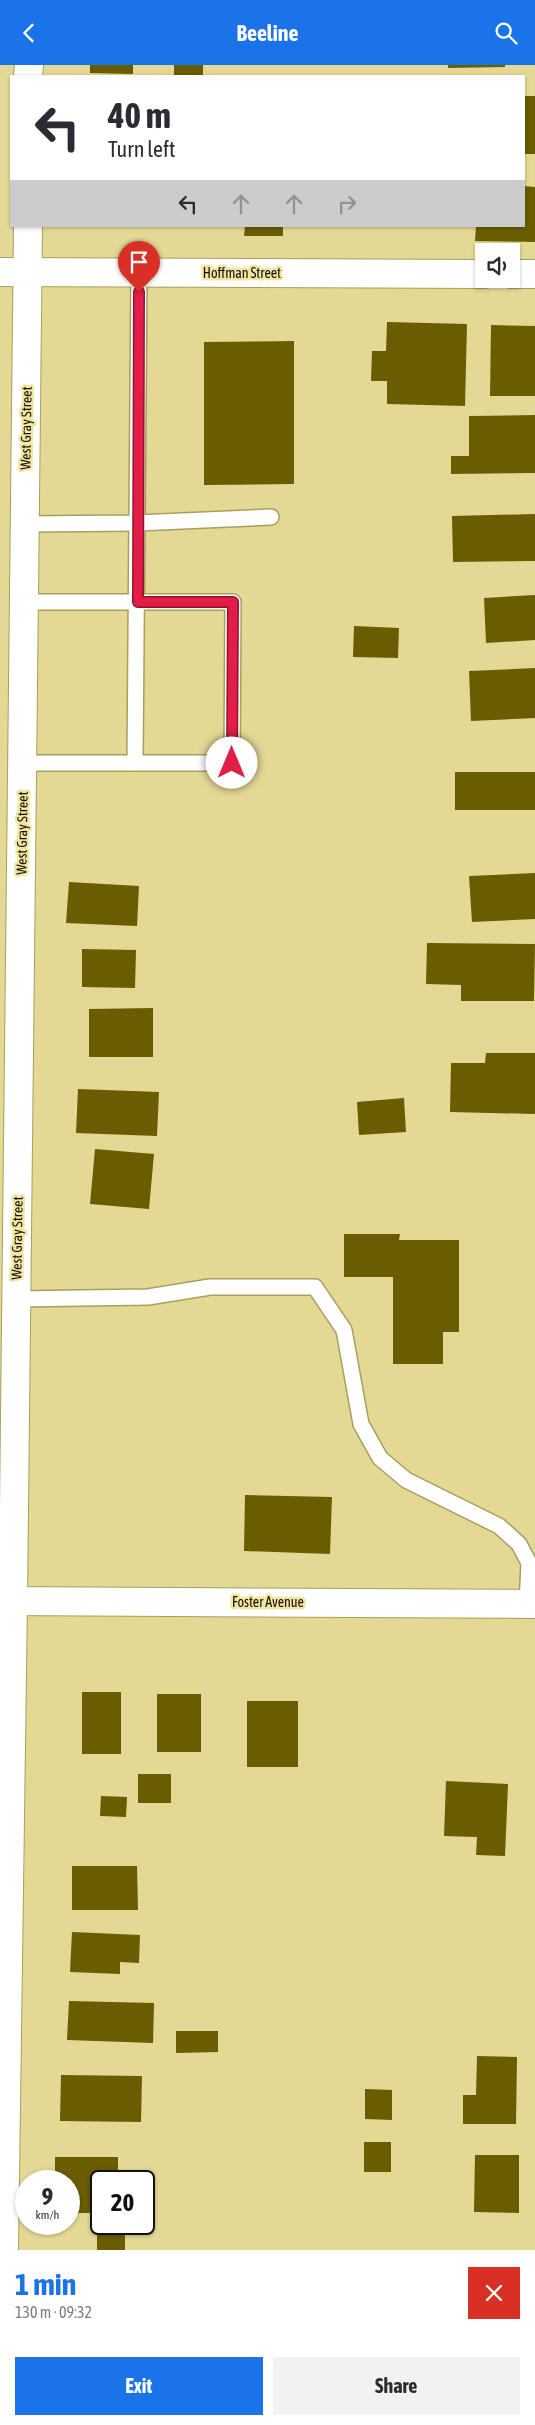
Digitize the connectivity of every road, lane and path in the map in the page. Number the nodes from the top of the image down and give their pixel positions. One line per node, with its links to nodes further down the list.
1 (28, 227): 3 (street, West Gray Street)
2 (0, 272): 3 (street, Hoffman Street)
3 (28, 272): 4 (street, Hoffman Street); 10 (street, West Gray Street)
4 (139, 273): 5 (street, Hoffman Street); 9 (lane)
5 (475, 274)
6 (520, 274): 7 (street)
7 (535, 274)
8 (271, 517): 9 (lane)
9 (137, 523): 10 (lane); 12 (lane)
10 (25, 524): 11 (street, West Gray Street)
11 (24, 602): 12 (lane); 13 (street, West Gray Street)
12 (138, 602): 14 (lane); 14 (lane)
13 (22, 763): 14 (lane); 15 (street, West Gray Street)
14 (135, 763)
15 (16, 1299): 16 (street, West Gray Street); 17 (lane)
16 (7, 1601): 17 (street, Foster Avenue); 18 (street, West Gray Street)
17 (531, 1604)
18 (4, 2250)

